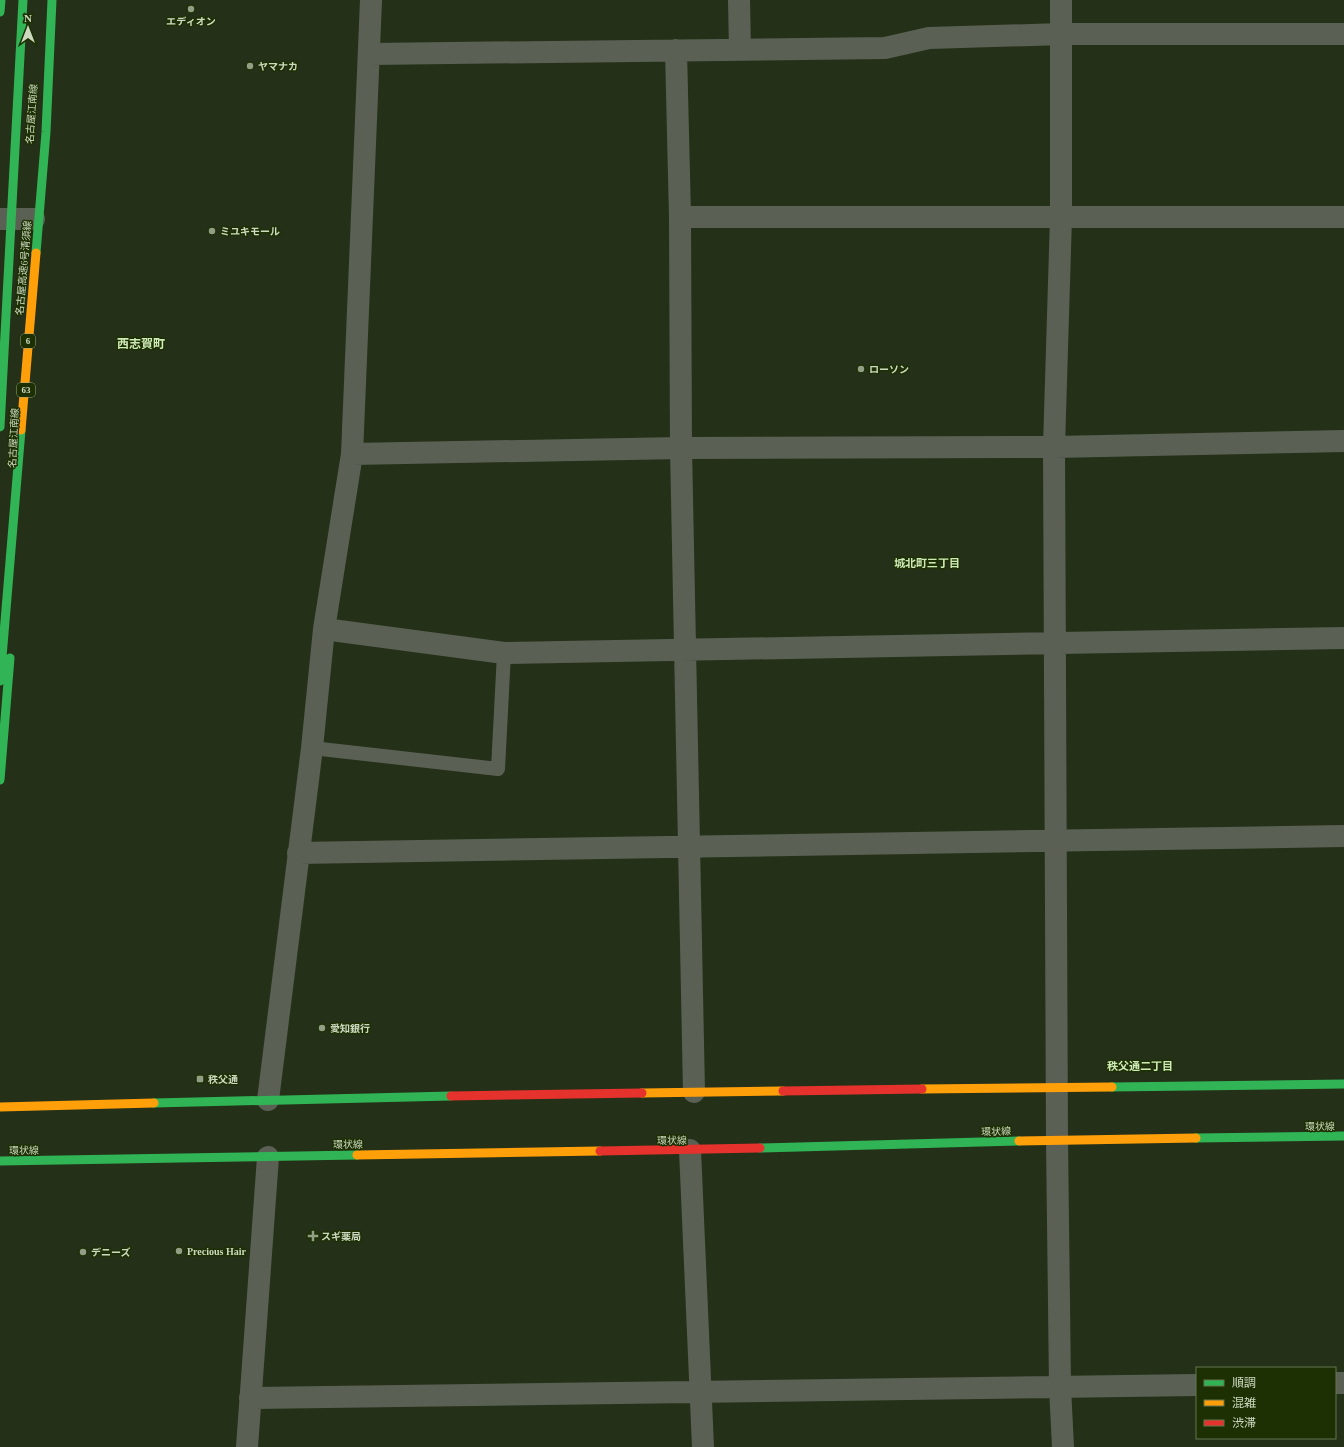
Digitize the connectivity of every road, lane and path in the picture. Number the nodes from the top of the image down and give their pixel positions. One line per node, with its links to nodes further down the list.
1 (1, 0): 7 (main road)
2 (23, 0): 18 (main road)
3 (51, 0): 17 (main road, 名古屋江南線 / 63); 28 (main road, 名古屋高速6号清須線 / 6)
4 (371, 0): 12 (street)
5 (739, 0): 11 (street)
6 (1061, 0): 8 (street)
7 (0, 12)
8 (1062, 34): 9 (street); 11 (street); 13 (street)
9 (1344, 34)
10 (676, 50): 11 (street); 12 (street); 15 (street)
11 (740, 50)
12 (370, 54): 22 (street)
13 (1061, 216): 14 (street); 15 (street); 20 (street)
14 (1344, 216)
15 (680, 218): 21 (street)
16 (0, 219): 17 (street)
17 (34, 219): 30 (main road, 名古屋江南線 / 63)
18 (0, 427)
19 (1344, 440): 20 (street)
20 (1054, 447): 21 (street); 25 (street)
21 (681, 448): 22 (street); 26 (street)
22 (352, 454): 23 (street)
23 (324, 629): 27 (street); 29 (street)
24 (1344, 638): 25 (street)
25 (1055, 642): 26 (street); 32 (street)
26 (686, 648): 27 (street); 33 (street)
27 (504, 653): 29 (lane)
28 (0, 682)
29 (312, 748): 34 (street)
30 (0, 780)
31 (1344, 836): 32 (street)
32 (1057, 842): 33 (street); 36 (street)
33 (689, 848): 34 (street); 37 (street)
34 (298, 853): 38 (street)
35 (1344, 1084): 36 (main road)
36 (1057, 1089): 37 (main road); 41 (street)
37 (694, 1092): 38 (main road)
38 (268, 1100): 39 (main road)
39 (0, 1107)
40 (1344, 1136): 41 (main road, 環状線)
41 (1057, 1140): 42 (main road, 環状線); 46 (street)
42 (690, 1150): 43 (main road, 環状線); 47 (street)
43 (268, 1157): 44 (main road, 環状線); 48 (street)
44 (0, 1161)
45 (1196, 1385): 46 (street)
46 (1060, 1387): 47 (street); 51 (street)
47 (699, 1390): 48 (street); 50 (street)
48 (250, 1398): 49 (street)
49 (247, 1447)
50 (703, 1447)
51 (1063, 1447)

